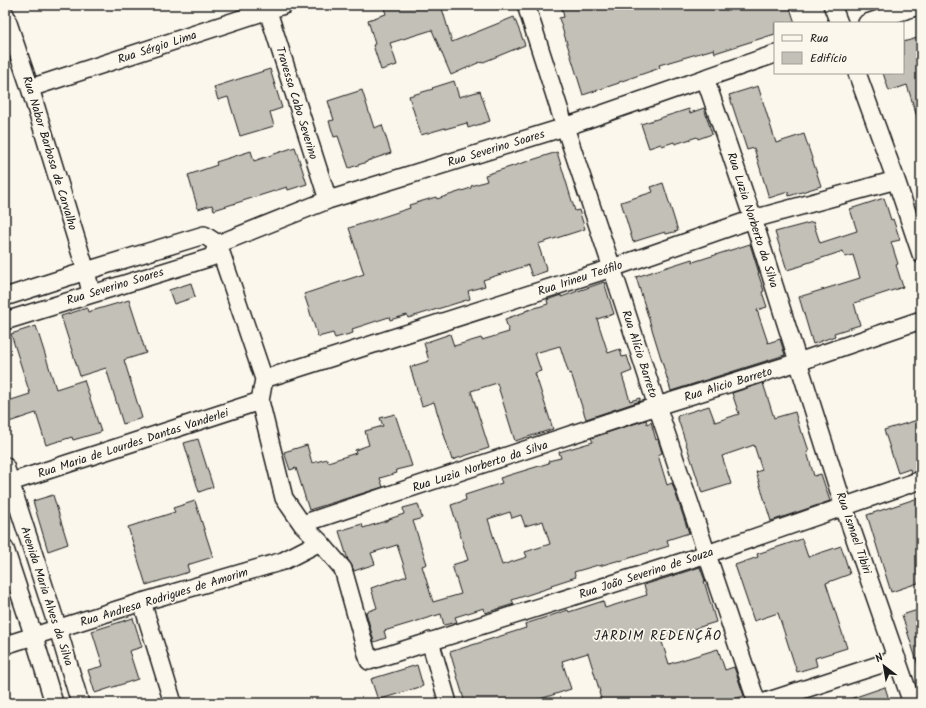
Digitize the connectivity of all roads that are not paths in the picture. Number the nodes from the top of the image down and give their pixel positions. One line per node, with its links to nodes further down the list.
1 (526, 5): 12 (street, Rua Alício Barreto)
2 (832, 5): 6 (street)
3 (921, 5): 7 (street)
4 (273, 7): 11 (street, Rua Sérgio Lima); 14 (street, Travessa Cabo Severino)
5 (5, 14): 11 (street, Rua Nabor Barbosa de Carvalho)
6 (839, 22)
7 (870, 22)
8 (774, 54): 10 (street, Rua Severino Soares)
9 (857, 74): 13 (street)
10 (705, 78): 12 (street, Rua Severino Soares); 15 (street, Rua Luzia Norberto da Silva)
11 (30, 88): 19 (street, Rua Nabor Barbosa de Carvalho)
12 (565, 127): 14 (street, Rua Severino Soares); 18 (street, Rua Alício Barreto)
13 (896, 180): 15 (street, Rua Irineu Teófilo); 17 (street)
14 (328, 200): 16 (street, Rua Severino Soares)
15 (753, 219): 18 (street, Rua Irineu Teófilo); 24 (street, Rua Luzia Norberto da Silva)
16 (218, 244): 19 (street, Rua Severino Soares); 20 (street, Rua Severino Soares); 25 (street)
17 (921, 254)
18 (612, 268): 25 (street, Rua Irineu Teófilo); 27 (street, Rua Alício Barreto)
19 (86, 271): 20 (street, Rua Nabor Barbosa de Carvalho); 21 (street, Rua Severino Soares)
20 (91, 293): 22 (street, Rua Severino Soares)
21 (5, 297)
22 (5, 320)
23 (921, 320): 24 (street)
24 (798, 362): 27 (street, Rua Alicio Barreto); 31 (street, Rua Ismael Tibiri)
25 (264, 379): 26 (street)
26 (260, 401): 30 (street, Rua Maria de Lourdes Dantas Vanderlei); 32 (street)
27 (657, 406): 32 (street, Rua Luzia Norberto da Silva); 35 (street, Rua Alício Barreto)
28 (5, 466): 30 (street, Avenida Maria Alves da Silva)
29 (921, 480): 31 (street, Rua João Severino de Souza)
30 (8, 483): 37 (street, Avenida Maria Alves da Silva)
31 (844, 507): 35 (street, Rua João Severino de Souza); 41 (street, Rua Ismael Tibiri)
32 (302, 524): 33 (street)
33 (320, 542): 36 (street, Rua Andresa Rodrigues de Amorim); 39 (street, Rua João Severino de Souza)
34 (5, 549): 38 (street)
35 (707, 554): 39 (street, Rua João Severino de Souza); 46 (street, Rua Alício Barreto)
36 (142, 602): 37 (street, Rua Andresa Rodrigues de Amorim); 44 (street)
37 (58, 629): 38 (street, Rua Andresa Rodrigues de Amorim); 43 (street, Avenida Maria Alves da Silva)
38 (34, 636): 40 (street, Rua Andresa Rodrigues de Amorim); 42 (street)
39 (430, 641): 45 (street)
40 (5, 645)
41 (897, 659): 47 (street); 48 (street, Rua Ismael Tibiri)
42 (54, 703)
43 (80, 703)
44 (173, 703)
45 (448, 703)
46 (758, 703)
47 (762, 703)
48 (912, 703)

